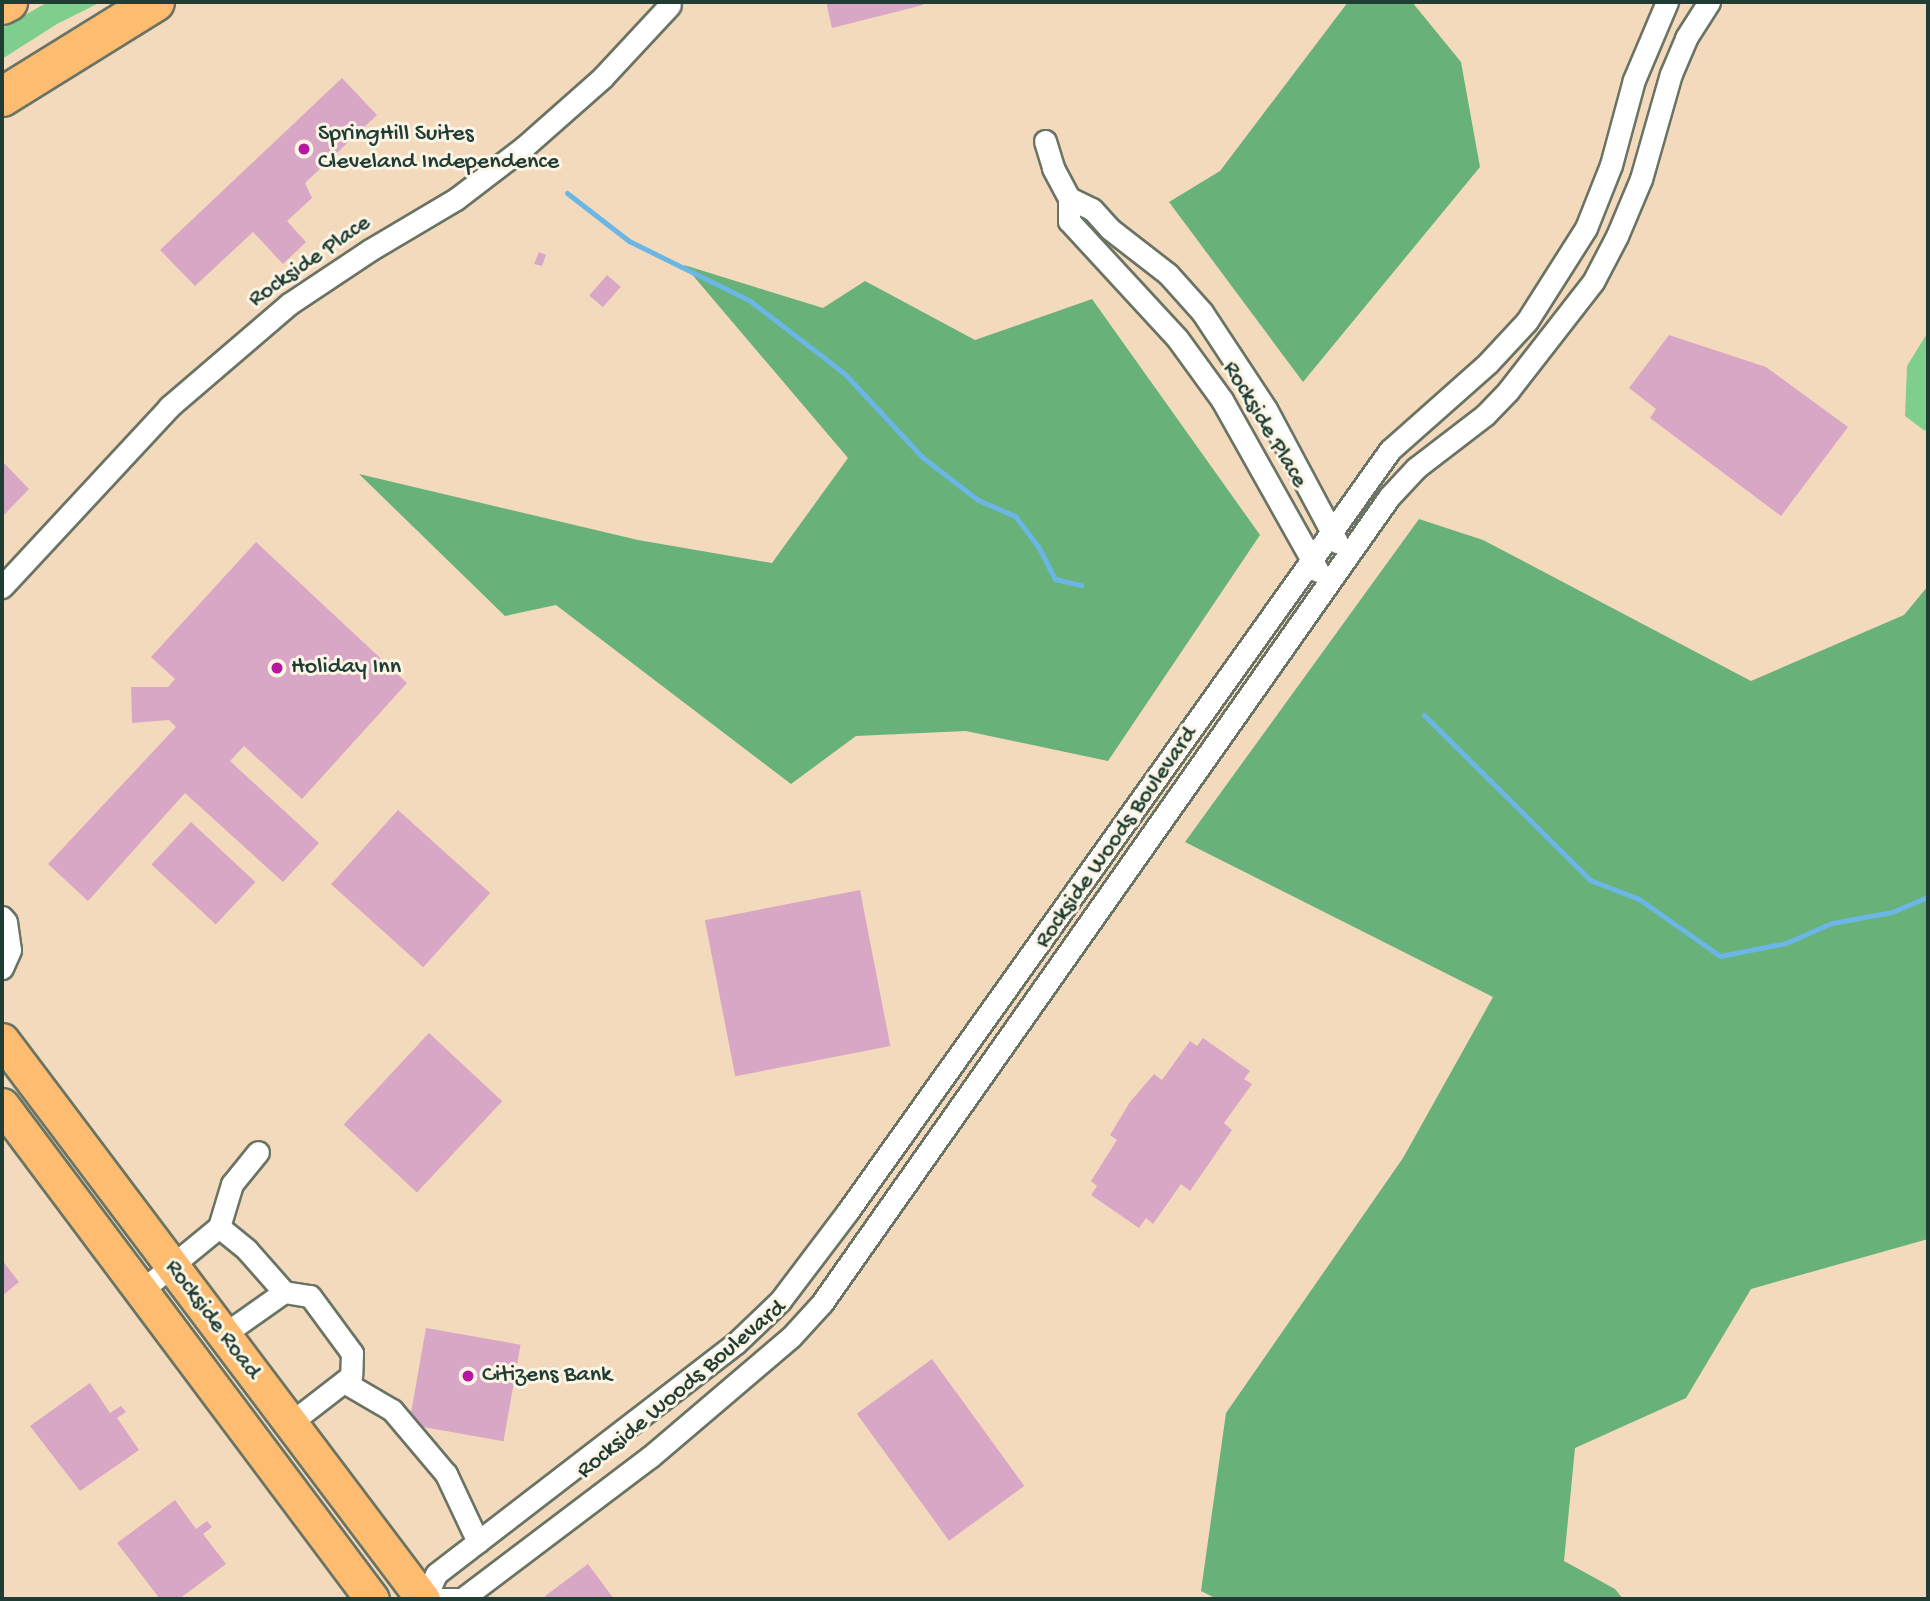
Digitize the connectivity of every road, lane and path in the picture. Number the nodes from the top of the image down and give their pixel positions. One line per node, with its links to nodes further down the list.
1 (8, 2): 6 (highway)
2 (126, 2): 8 (highway)
3 (155, 2): 9 (highway)
4 (1667, 2): 14 (street, Rockside Woods Boulevard)
5 (1709, 2): 15 (street, Rockside Woods Boulevard)
6 (2, 5)
7 (670, 5): 18 (street, Rockside Place)
8 (2, 69)
9 (2, 97)
10 (1045, 141): 11 (street, Rockside Place)
11 (1069, 198): 12 (street); 13 (street, Rockside Place)
12 (1167, 274): 13 (street); 14 (street)
13 (1143, 300): 16 (street, Rockside Place)
14 (1331, 532): 15 (street); 16 (street, Rockside Woods Boulevard)
15 (1347, 559): 17 (street, Rockside Woods Boulevard)
16 (1310, 561): 17 (street, Rockside Place); 31 (street, Rockside Woods Boulevard)
17 (1328, 583): 34 (street, Rockside Woods Boulevard)
18 (2, 587)
19 (2, 917): 20 (street)
20 (2, 968)
21 (2, 1040): 25 (main road, Rockside Road)
22 (2, 1105): 26 (main road, Rockside Road)
23 (258, 1152): 24 (street)
24 (219, 1227): 25 (street); 27 (street)
25 (172, 1267): 26 (street); 28 (main road, Rockside Road)
26 (141, 1291): 32 (main road, Rockside Road)
27 (284, 1292): 28 (street); 29 (street)
28 (223, 1335): 30 (main road, Rockside Road)
29 (344, 1382): 30 (street); 31 (street)
30 (289, 1424): 33 (main road, Rockside Road)
31 (478, 1542): 33 (street, Rockside Woods Boulevard)
32 (372, 1599)
33 (424, 1599)
34 (440, 1599)

